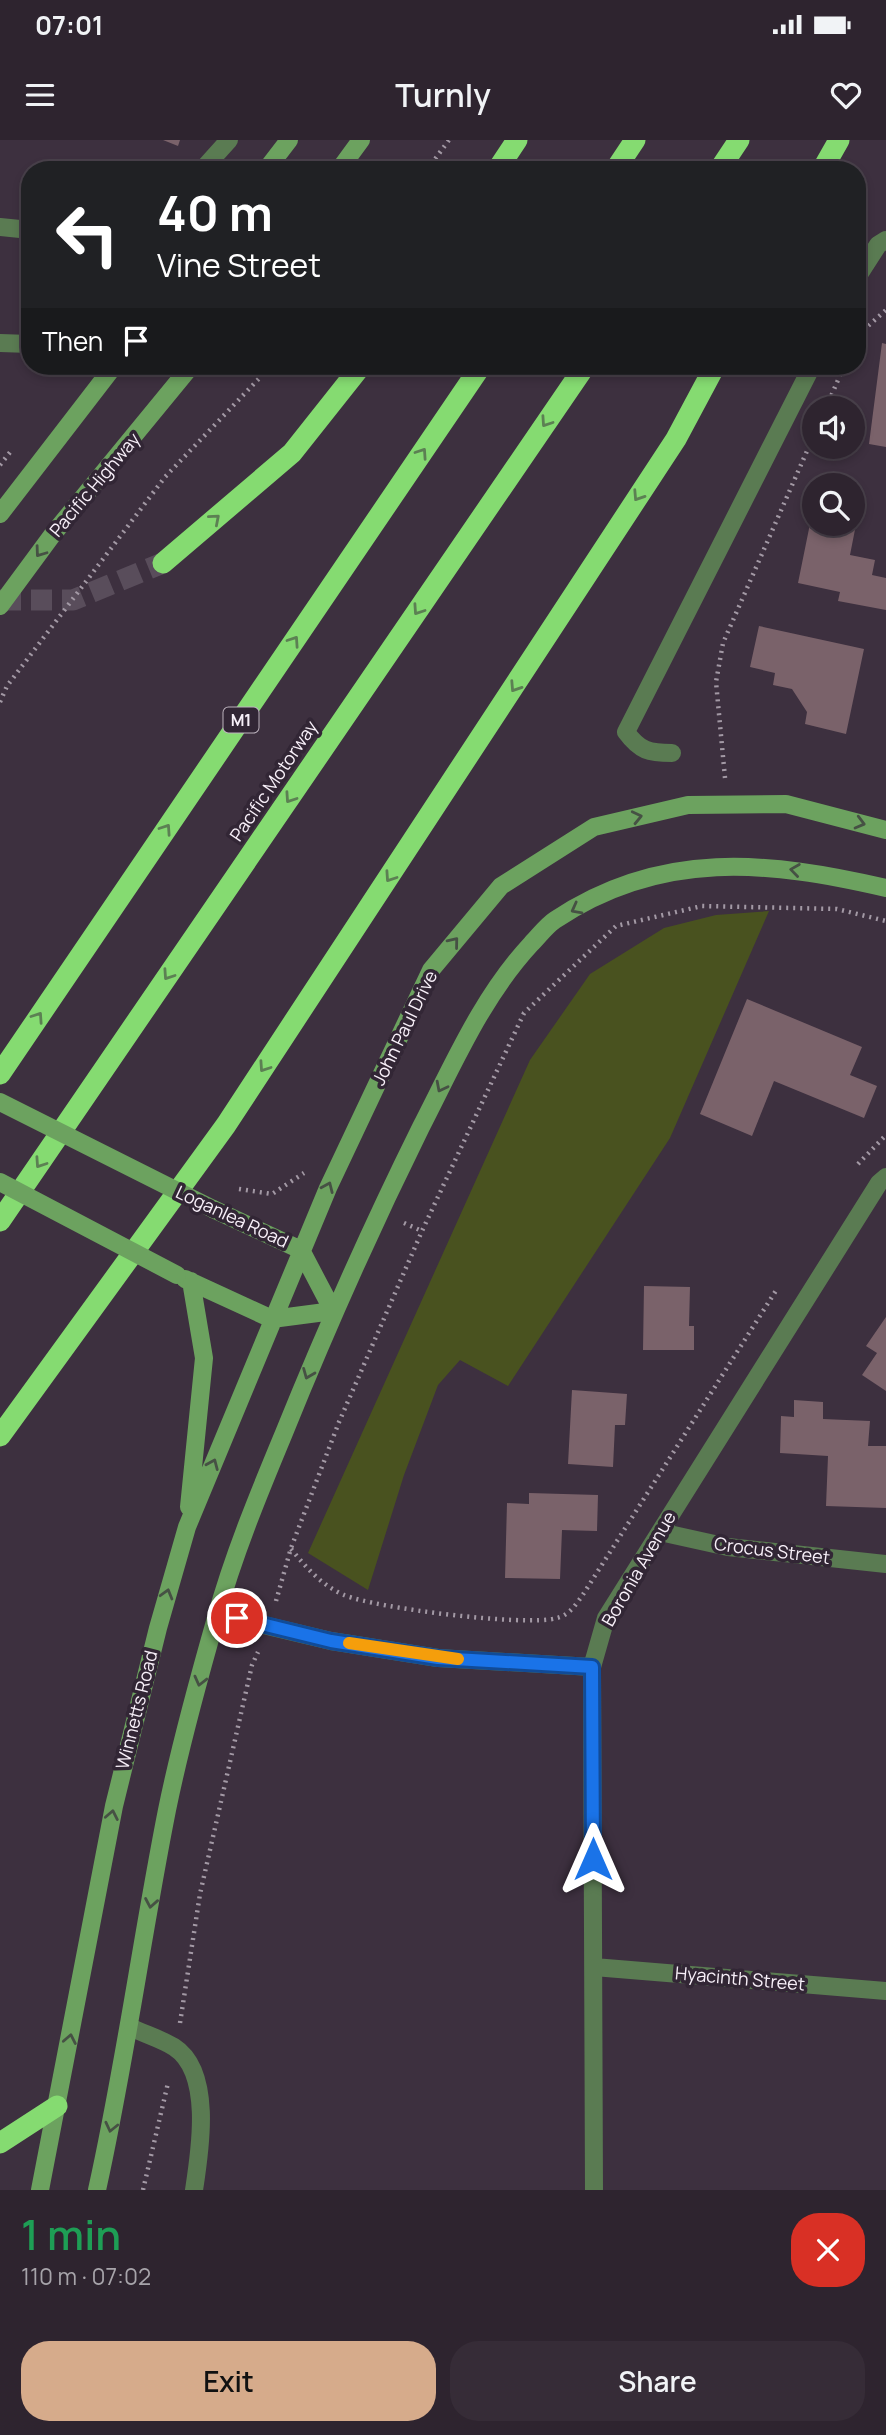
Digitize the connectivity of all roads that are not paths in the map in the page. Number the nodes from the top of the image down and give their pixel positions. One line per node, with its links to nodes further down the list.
1 (229, 140): 8 (street)
2 (289, 140): 9 (main road)
3 (361, 140): 10 (main road)
4 (517, 140): 11 (highway)
5 (635, 140): 12 (highway)
6 (739, 140): 13 (highway)
7 (839, 140): 14 (highway)
8 (210, 161)
9 (273, 161)
10 (346, 161)
11 (504, 161)
12 (621, 161)
13 (725, 161)
14 (827, 161)
15 (0, 227): 16 (street)
16 (21, 229)
17 (886, 240): 18 (street)
18 (866, 264)
19 (0, 343): 20 (street)
20 (21, 344)
21 (107, 375): 28 (main road)
22 (184, 375): 30 (main road, Pacific Highway, one-way to 30)
23 (354, 375): 29 (highway, one-way to 23)
24 (475, 375): 34 (highway, M1, one-way to 24)
25 (579, 375): 38 (highway, Pacific Motorway, one-way to 38)
26 (710, 375): 43 (highway, one-way to 43)
27 (807, 375): 31 (street)
28 (0, 514)
29 (163, 563)
30 (0, 606)
31 (672, 754)
32 (886, 830): 39 (main road, John Paul Drive, one-way to 32)
33 (886, 888): 41 (main road, one-way to 41)
34 (0, 1074)
35 (0, 1102): 39 (main road, Loganlea Road, bridge)
36 (886, 1177): 45 (street, Boronia Avenue)
37 (0, 1182): 40 (main road, bridge)
38 (0, 1221)
39 (301, 1250): 41 (main road, Loganlea Road); 42 (main road, Winnetts Road)
40 (184, 1278): 42 (main road); 44 (main road)
41 (333, 1311): 42 (main road); 47 (main road, one-way to 47)
42 (272, 1319): 44 (main road, Winnetts Road, one-way to 42)
43 (0, 1436)
44 (187, 1527): 52 (main road, Winnetts Road, one-way to 44)
45 (660, 1532): 46 (street, Crocus Street); 48 (street, Boronia Avenue)
46 (886, 1564)
47 (217, 1614): 48 (street); 51 (main road, one-way to 51)
48 (592, 1667): 49 (street, Boronia Avenue)
49 (594, 1967): 50 (street, Hyacinth Street); 57 (street, Boronia Avenue)
50 (886, 1991)
51 (130, 2027): 55 (main road, one-way to 55); 56 (street)
52 (57, 2106): 53 (highway); 54 (main road, Winnetts Road)
53 (0, 2143)
54 (40, 2190)
55 (97, 2190)
56 (194, 2190)
57 (594, 2190)

